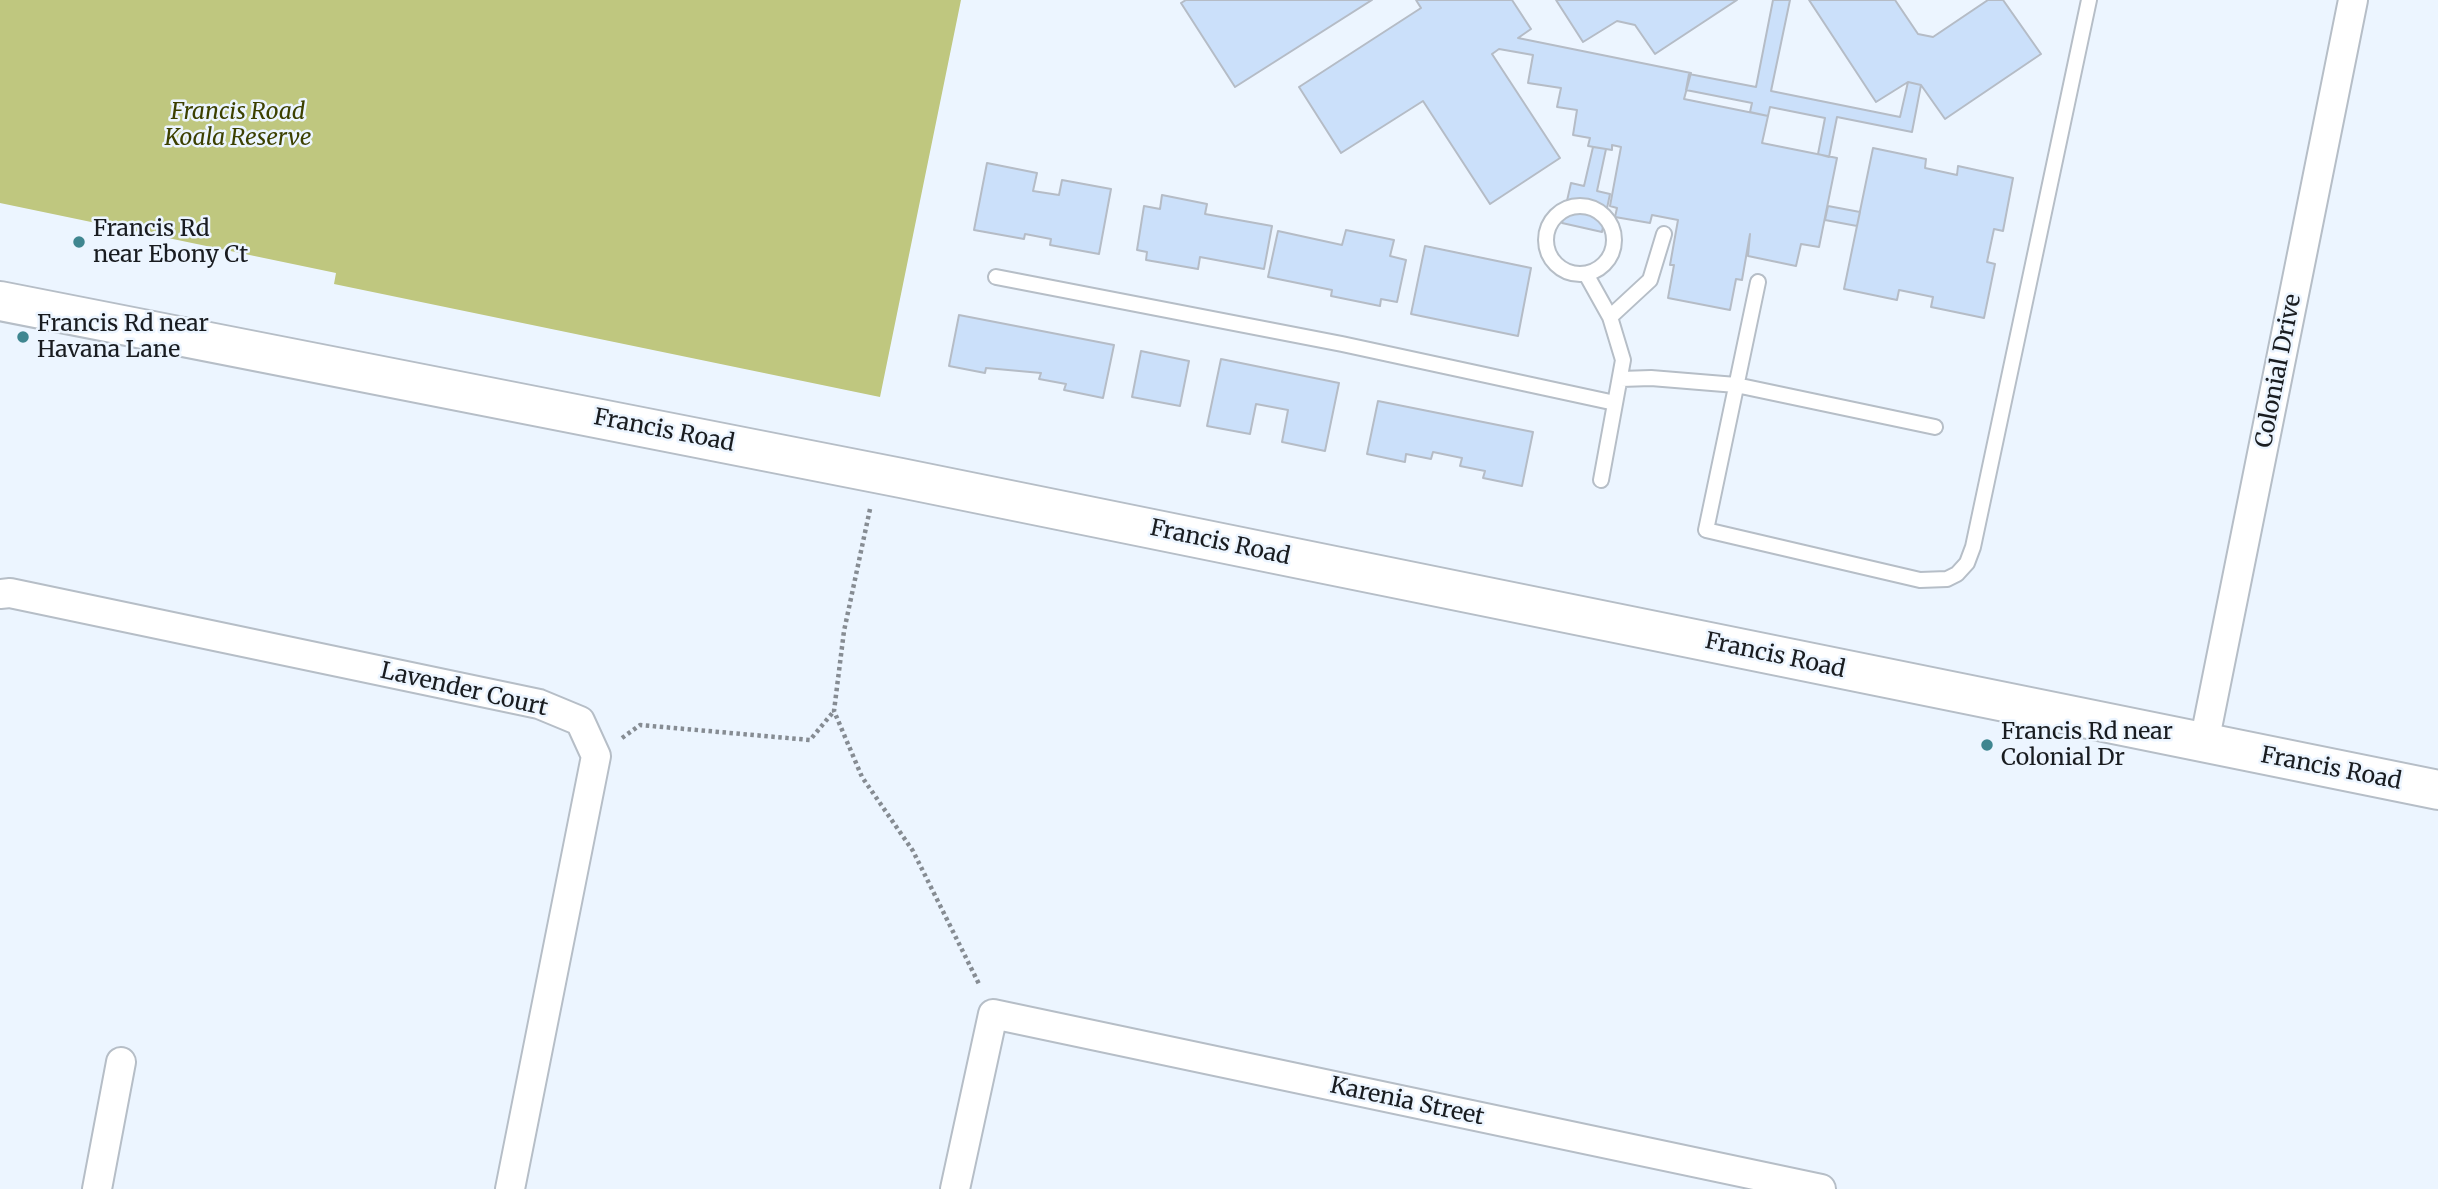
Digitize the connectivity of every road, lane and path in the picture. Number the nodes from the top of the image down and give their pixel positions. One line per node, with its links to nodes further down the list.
1 (2090, 0): 10 (lane)
2 (2353, 0): 17 (street, Colonial Drive)
3 (1664, 234): 8 (lane)
4 (1586, 274): 4 (lane); 8 (lane)
5 (996, 277): 11 (lane)
6 (1759, 282): 10 (lane)
7 (0, 301): 13 (main road, Francis Road)
8 (1610, 317): 9 (lane)
9 (1621, 379): 10 (lane); 11 (lane)
10 (1736, 385): 12 (lane)
11 (1615, 403): 14 (lane)
12 (1935, 427)
13 (878, 473): 16 (path); 17 (main road, Francis Road)
14 (1601, 480)
15 (0, 594): 18 (street, Lavender Court)
16 (834, 711): 18 (path); 20 (path)
17 (2204, 743): 19 (main road, Francis Road)
18 (596, 756): 23 (street)
19 (2438, 790)
20 (993, 1014): 24 (street); 25 (street, Karenia Street)
21 (121, 1062): 22 (street)
22 (97, 1189)
23 (510, 1189)
24 (955, 1189)
25 (1821, 1189)

